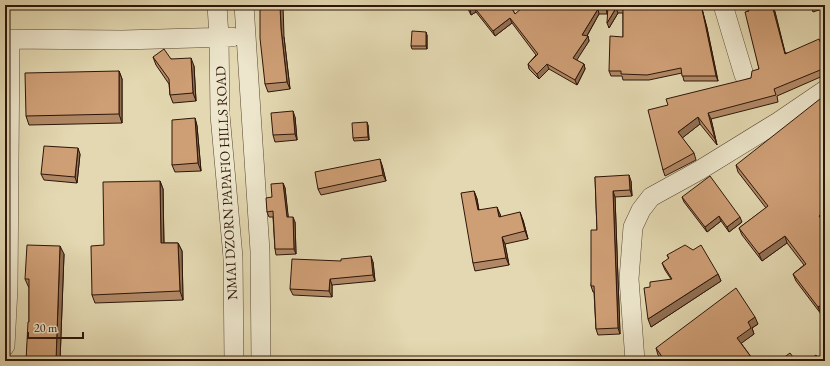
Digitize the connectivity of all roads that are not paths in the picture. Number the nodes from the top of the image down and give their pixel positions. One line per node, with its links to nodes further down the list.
1 (217, 5): 4 (street, NMAI DZORN PAPAFIO HILLS ROAD)
2 (244, 5): 5 (street, NMAI DZORN PAPAFIO HILLS ROAD)
3 (722, 5): 7 (street)
4 (219, 37): 5 (street); 6 (street); 10 (street, NMAI DZORN PAPAFIO HILLS ROAD)
5 (245, 37): 11 (street, NMAI DZORN PAPAFIO HILLS ROAD)
6 (8, 39): 9 (street)
7 (744, 75)
8 (825, 90): 12 (street)
9 (5, 346)
10 (234, 361)
11 (261, 361)
12 (635, 361)

